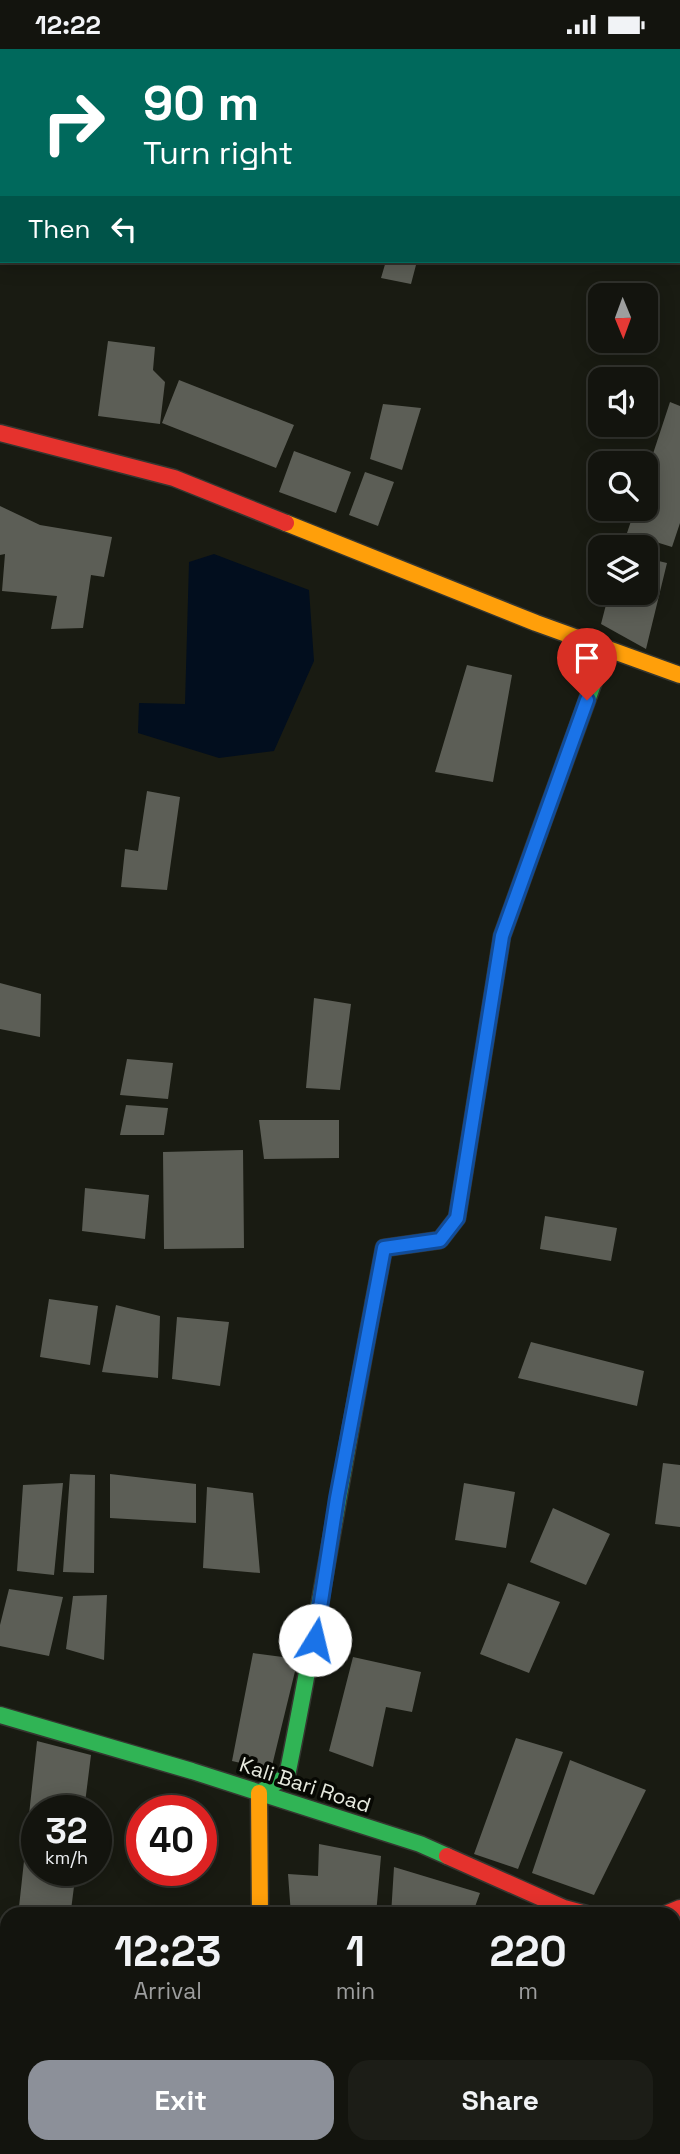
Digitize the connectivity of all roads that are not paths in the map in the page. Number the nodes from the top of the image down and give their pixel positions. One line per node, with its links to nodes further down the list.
1 (0, 433): 2 (street)
2 (606, 648): 3 (street); 5 (street)
3 (680, 674)
4 (0, 1715): 5 (street, Kali Bari Road)
5 (259, 1793): 6 (street); 7 (street, Kali Bari Road)
6 (260, 1907)
7 (562, 1907)

